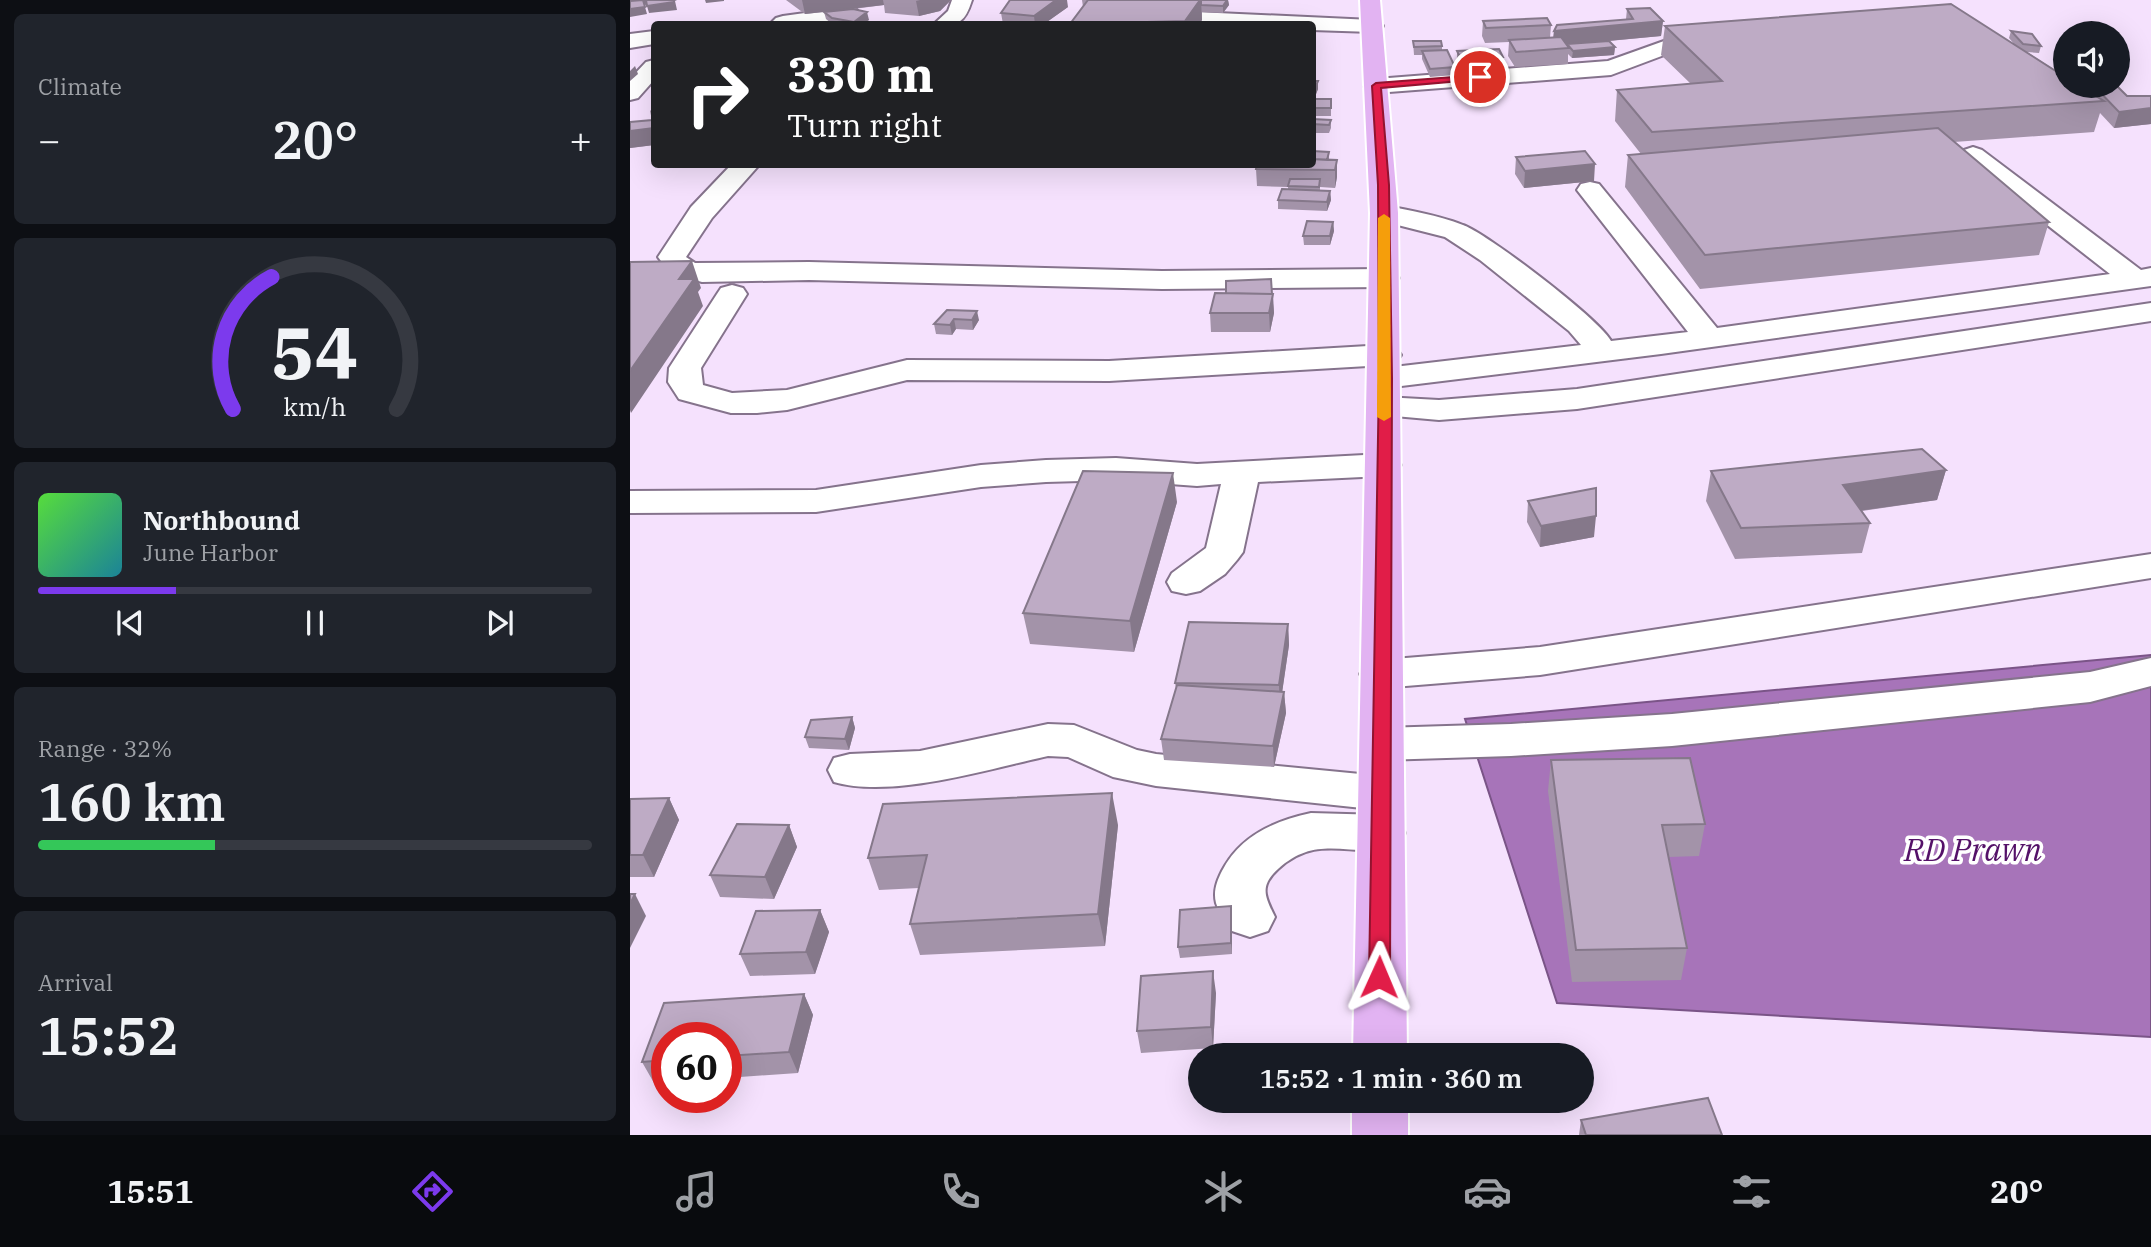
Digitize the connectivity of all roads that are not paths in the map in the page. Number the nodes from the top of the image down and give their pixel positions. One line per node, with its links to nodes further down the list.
1 (962, 0): 7 (street)
2 (1248, 0): 3 (street)
3 (1371, 12): 5 (street); 15 (main road)
4 (849, 13): 6 (street)
5 (1134, 15)
6 (800, 21)
7 (948, 21)
8 (651, 38): 9 (street)
9 (630, 41)
10 (1732, 43): 13 (street)
11 (651, 58): 12 (street)
12 (630, 60)
13 (1611, 68): 15 (street); 16 (street)
14 (651, 70): 17 (street)
15 (1376, 86): 21 (main road)
16 (1628, 86)
17 (630, 93)
18 (1973, 155): 23 (street)
19 (743, 168): 22 (street)
20 (1590, 190): 26 (street)
21 (1384, 213): 22 (main road); 27 (street)
22 (1384, 278): 28 (main road)
23 (2142, 278): 26 (street)
24 (732, 294): 28 (street)
25 (2151, 312): 28 (street)
26 (1709, 338): 27 (street)
27 (1600, 351): 28 (street)
28 (1385, 380): 29 (main road)
29 (1383, 465): 30 (street); 34 (main road)
30 (1242, 472): 31 (street); 33 (street)
31 (630, 502)
32 (2151, 566): 34 (street)
33 (1186, 582)
34 (1381, 674): 36 (main road)
35 (2143, 684): 36 (street)
36 (1382, 744): 38 (main road)
37 (850, 771): 38 (street)
38 (1381, 813): 39 (street); 40 (main road)
39 (1250, 917)
40 (1380, 1043)
41 (1380, 1113): 42 (main road)
42 (1380, 1135)

